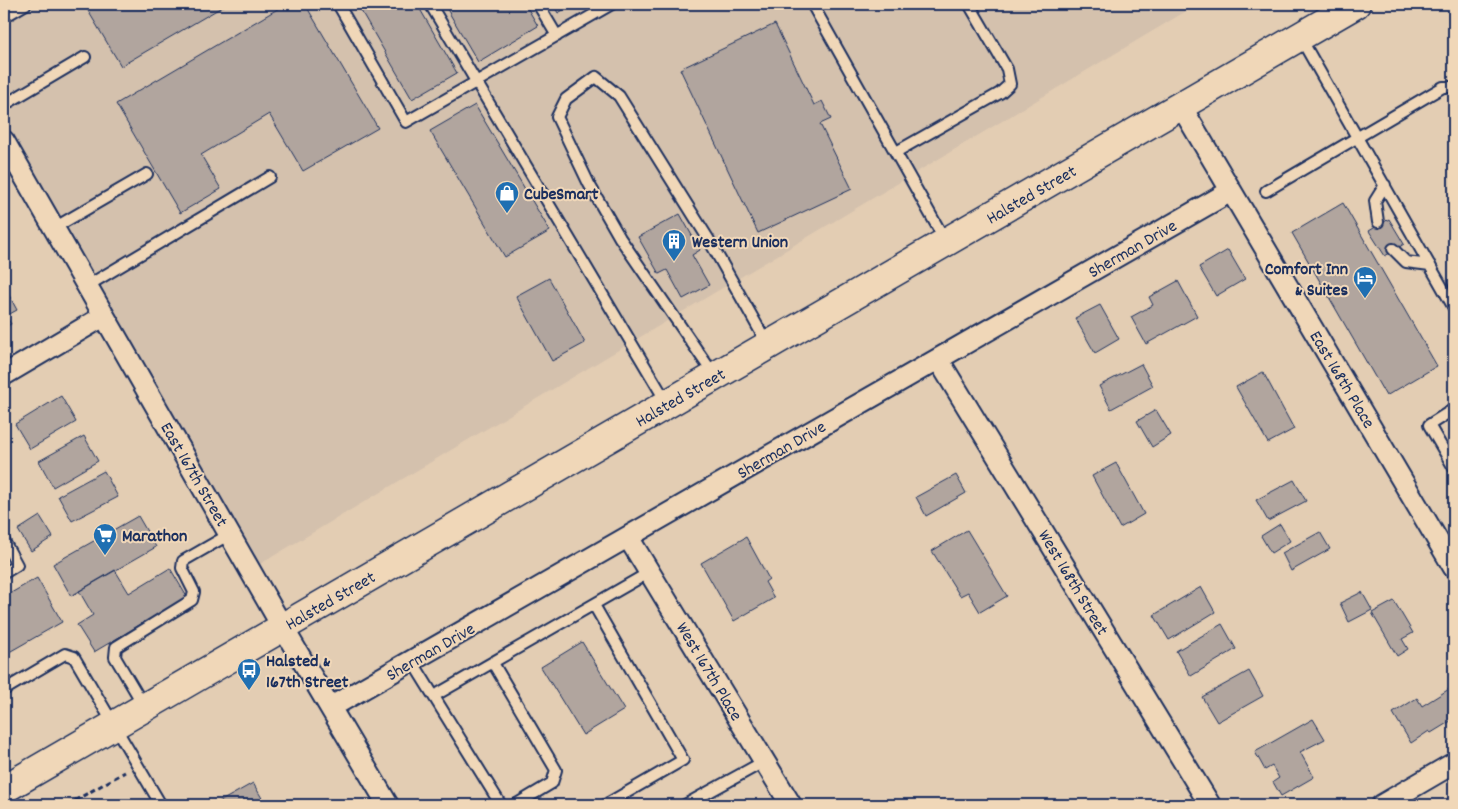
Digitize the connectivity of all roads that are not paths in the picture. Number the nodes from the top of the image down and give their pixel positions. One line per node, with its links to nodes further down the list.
1 (26, 4): 9 (lane)
2 (338, 4): 13 (lane)
3 (430, 4): 13 (lane)
4 (538, 4): 10 (lane)
5 (612, 4): 10 (lane)
6 (812, 4): 19 (lane)
7 (969, 4): 19 (lane)
8 (1356, 4): 11 (main road, Halsted Street)
9 (4, 17)
10 (557, 36): 13 (lane)
11 (1300, 36): 16 (main road, Halsted Street); 17 (lane)
12 (85, 57): 15 (lane)
13 (477, 83): 37 (lane)
14 (1454, 87): 17 (lane)
15 (4, 105)
16 (1181, 106): 23 (street, East 168th Place); 27 (main road, Halsted Street)
17 (1358, 137): 22 (lane); 24 (lane)
18 (4, 141): 26 (street, East 167th Street)
19 (896, 152): 27 (lane)
20 (147, 174): 26 (lane)
21 (270, 177): 30 (lane)
22 (1385, 185): 25 (lane); 29 (lane)
23 (1231, 191): 34 (street, Sherman Drive); 43 (street, East 168th Place)
24 (1266, 191)
25 (1378, 222)
26 (54, 228): 30 (street, East 167th Street)
27 (946, 242): 33 (main road, Halsted Street)
28 (1393, 249): 29 (lane)
29 (1430, 265): 31 (lane)
30 (87, 286): 32 (street, East 167th Street)
31 (1454, 308)
32 (104, 316): 35 (street); 40 (street, East 167th Street)
33 (768, 346): 36 (main road, Halsted Street); 36 (lane)
34 (938, 359): 41 (street, Sherman Drive); 65 (street, West 168th Street)
35 (4, 374)
36 (715, 377): 37 (main road, Halsted Street)
37 (667, 404): 47 (main road, Halsted Street)
38 (1454, 409): 39 (lane)
39 (1454, 468)
40 (230, 534): 47 (street, East 167th Street); 52 (lane)
41 (628, 537): 45 (street, West 167th Place); 48 (street, Sherman Drive)
42 (4, 541): 44 (lane)
43 (1454, 568)
44 (4, 572)
45 (650, 572): 46 (lane); 55 (street, West 167th Place)
46 (594, 605): 49 (lane); 62 (lane)
47 (283, 628): 52 (main road, Halsted Street); 53 (street, East 167th Street)
48 (412, 660): 51 (lane); 53 (street, Sherman Drive)
49 (493, 662): 51 (lane); 61 (lane)
50 (4, 690): 54 (lane)
51 (434, 696): 60 (lane)
52 (145, 707): 54 (main road, Halsted Street)
53 (331, 707): 59 (street, East 167th Street)
54 (114, 725): 57 (main road, Halsted Street); 58 (lane)
55 (765, 761): 63 (lane); 64 (street, West 167th Place)
56 (1454, 764): 66 (street)
57 (4, 789)
58 (161, 805)
59 (388, 805)
60 (501, 805)
61 (515, 805)
62 (605, 805)
63 (685, 805)
64 (791, 805)
65 (1210, 805)
66 (1382, 805)

